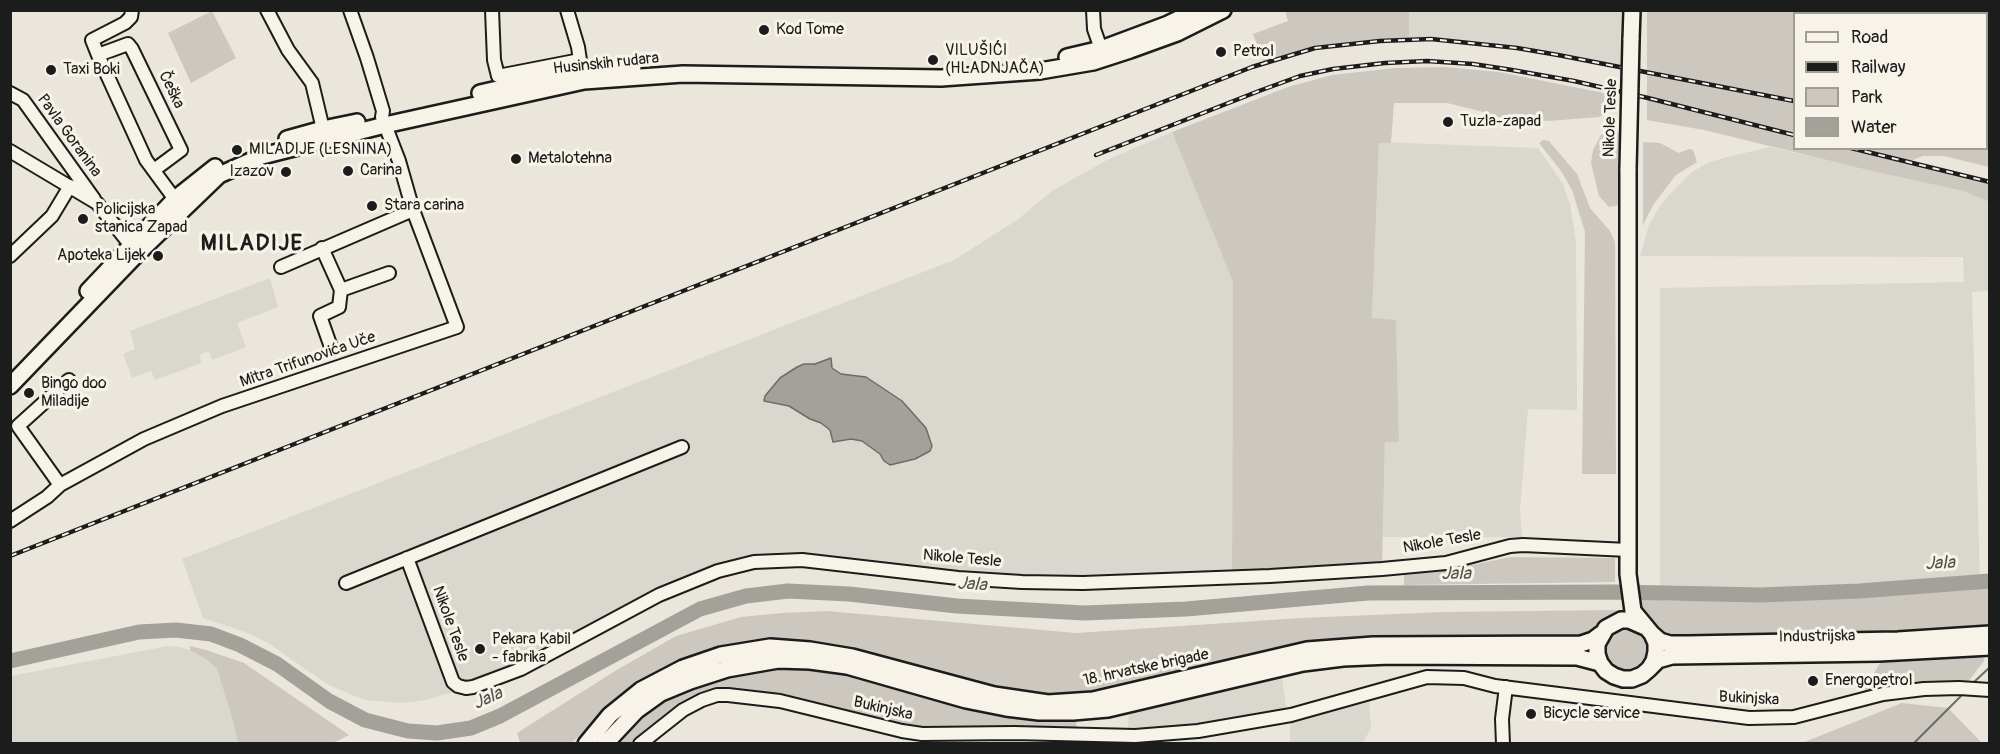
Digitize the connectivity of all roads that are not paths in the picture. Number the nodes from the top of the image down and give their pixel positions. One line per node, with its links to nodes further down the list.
1 (132, 10): 11 (street)
2 (267, 10): 15 (street)
3 (350, 10): 14 (street, Mitra Trifunovića Uče)
4 (492, 10): 12 (street, Husinskih rudara)
5 (567, 10): 12 (street)
6 (1094, 10): 10 (street)
7 (1197, 10): 10 (main road, Husinskih rudara)
8 (1223, 10): 12 (main road, Husinskih rudara)
9 (1632, 10): 35 (main road, Nikole Tesle, bridge)
10 (1101, 49): 12 (main road, Husinskih rudara)
11 (98, 55): 17 (street); 17 (street, Češka)
12 (582, 70): 14 (main road, Husinskih rudara)
13 (10, 93): 20 (street, Pavla Goranina)
14 (384, 121): 15 (main road, Husinskih rudara); 21 (street, Mitra Trifunovića Uče); 23 (main road, Husinskih rudara)
15 (323, 129): 19 (main road, Husinskih rudara)
16 (10, 151): 18 (street, Pavla Goranina)
17 (154, 170): 19 (street)
18 (70, 186): 20 (street, Pavla Goranina); 24 (street)
19 (176, 198): 23 (main road, Husinskih rudara)
20 (97, 203): 23 (street, Pavla Goranina)
21 (413, 210): 22 (street); 33 (street, Mitra Trifunovića Uče)
22 (322, 248): 25 (street); 27 (street)
23 (133, 249): 29 (main road, Husinskih rudara); 31 (main road, Husinskih rudara)
24 (10, 256)
25 (281, 267)
26 (389, 273): 27 (street)
27 (341, 290): 28 (street, Mitra Trifunovića Uče)
28 (332, 350)
29 (10, 374)
30 (69, 380): 33 (street)
31 (10, 386)
32 (682, 447): 36 (street)
33 (60, 485): 34 (street, Mitra Trifunovića Uče)
34 (10, 521)
35 (1628, 550): 36 (street, Nikole Tesle); 38 (main road, Nikole Tesle)
36 (407, 558): 37 (street)
37 (346, 583)
38 (1627, 607): 39 (main road, Nikole Tesle); 40 (main road)
39 (1612, 623): 40 (main road); 41 (main road)
40 (1649, 630): 42 (main road, Industrijska); 45 (main road)
41 (1601, 634): 44 (main road); 49 (main road, 18. hrvatske brigade)
42 (1989, 634)
43 (1989, 647): 45 (main road, Industrijska)
44 (1600, 663): 45 (main road); 50 (main road, 18. hrvatske brigade)
45 (1649, 669)
46 (1506, 687): 47 (street, Bukinjska); 48 (street, Bukinjska); 52 (street)
47 (1989, 690)
48 (1136, 740): 51 (street, Bukinjska)
49 (586, 744)
50 (605, 744)
51 (640, 744)
52 (1503, 744)

